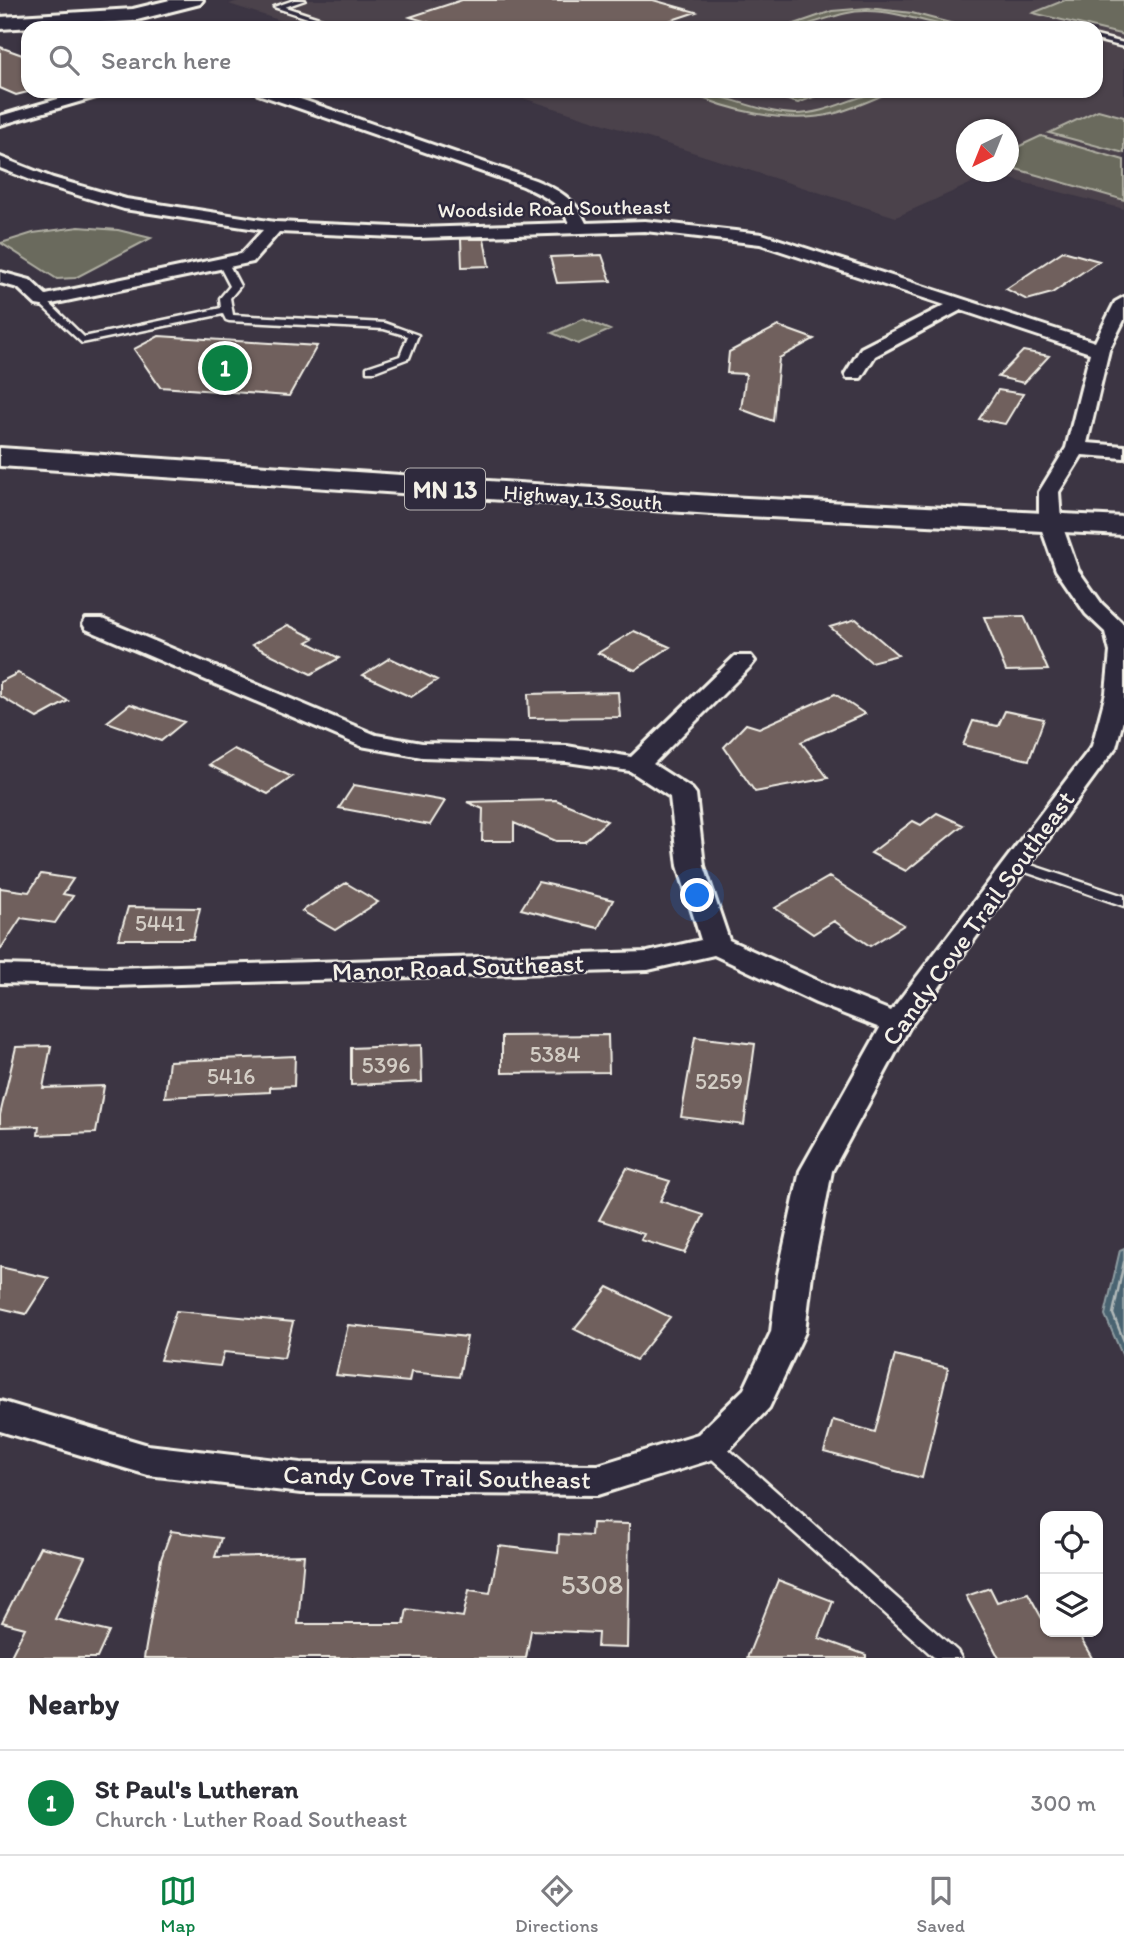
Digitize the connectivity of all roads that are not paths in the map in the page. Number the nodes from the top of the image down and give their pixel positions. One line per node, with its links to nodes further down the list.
1 (193, 0): 3 (main road)
2 (302, 0): 4 (lane)
3 (132, 21)
4 (323, 21)
5 (0, 23): 6 (main road)
6 (21, 23)
7 (1103, 40): 8 (lane)
8 (1124, 44)
9 (78, 98): 11 (street)
10 (283, 98): 14 (street)
11 (0, 121)
12 (0, 162): 13 (street, Woodside Road Southeast)
13 (275, 227): 14 (street, Woodside Road Southeast); 15 (street)
14 (579, 228): 19 (street, Woodside Road Southeast)
15 (223, 263): 17 (street); 20 (lane)
16 (0, 277): 17 (street)
17 (42, 301): 20 (lane)
18 (1124, 302): 21 (street, Candy Cove Trail Southeast)
19 (960, 304): 21 (street, Woodside Road Southeast); 23 (street)
20 (226, 310): 22 (lane)
21 (1100, 350): 24 (street, Candy Cove Trail Southeast)
22 (371, 369)
23 (854, 374)
24 (1076, 448): 25 (street); 27 (street, Candy Cove Trail Southeast)
25 (1124, 452)
26 (0, 457): 27 (main road, Highway 13 South / MN 13)
27 (1050, 522): 28 (main road, Highway 13 South / MN 13); 30 (street, Candy Cove Trail Southeast)
28 (1124, 526)
29 (94, 624): 32 (street)
30 (1123, 652): 33 (street, Candy Cove Trail Southeast)
31 (743, 661): 32 (street)
32 (637, 765): 35 (street)
33 (1016, 864): 34 (lane); 37 (street, Candy Cove Trail Southeast)
34 (1124, 901)
35 (717, 945): 36 (street, Manor Road Southeast); 37 (street)
36 (0, 974)
37 (897, 1024): 39 (street, Candy Cove Trail Southeast)
38 (0, 1416): 39 (street, Candy Cove Trail Southeast)
39 (709, 1445): 40 (lane)
40 (950, 1658)

